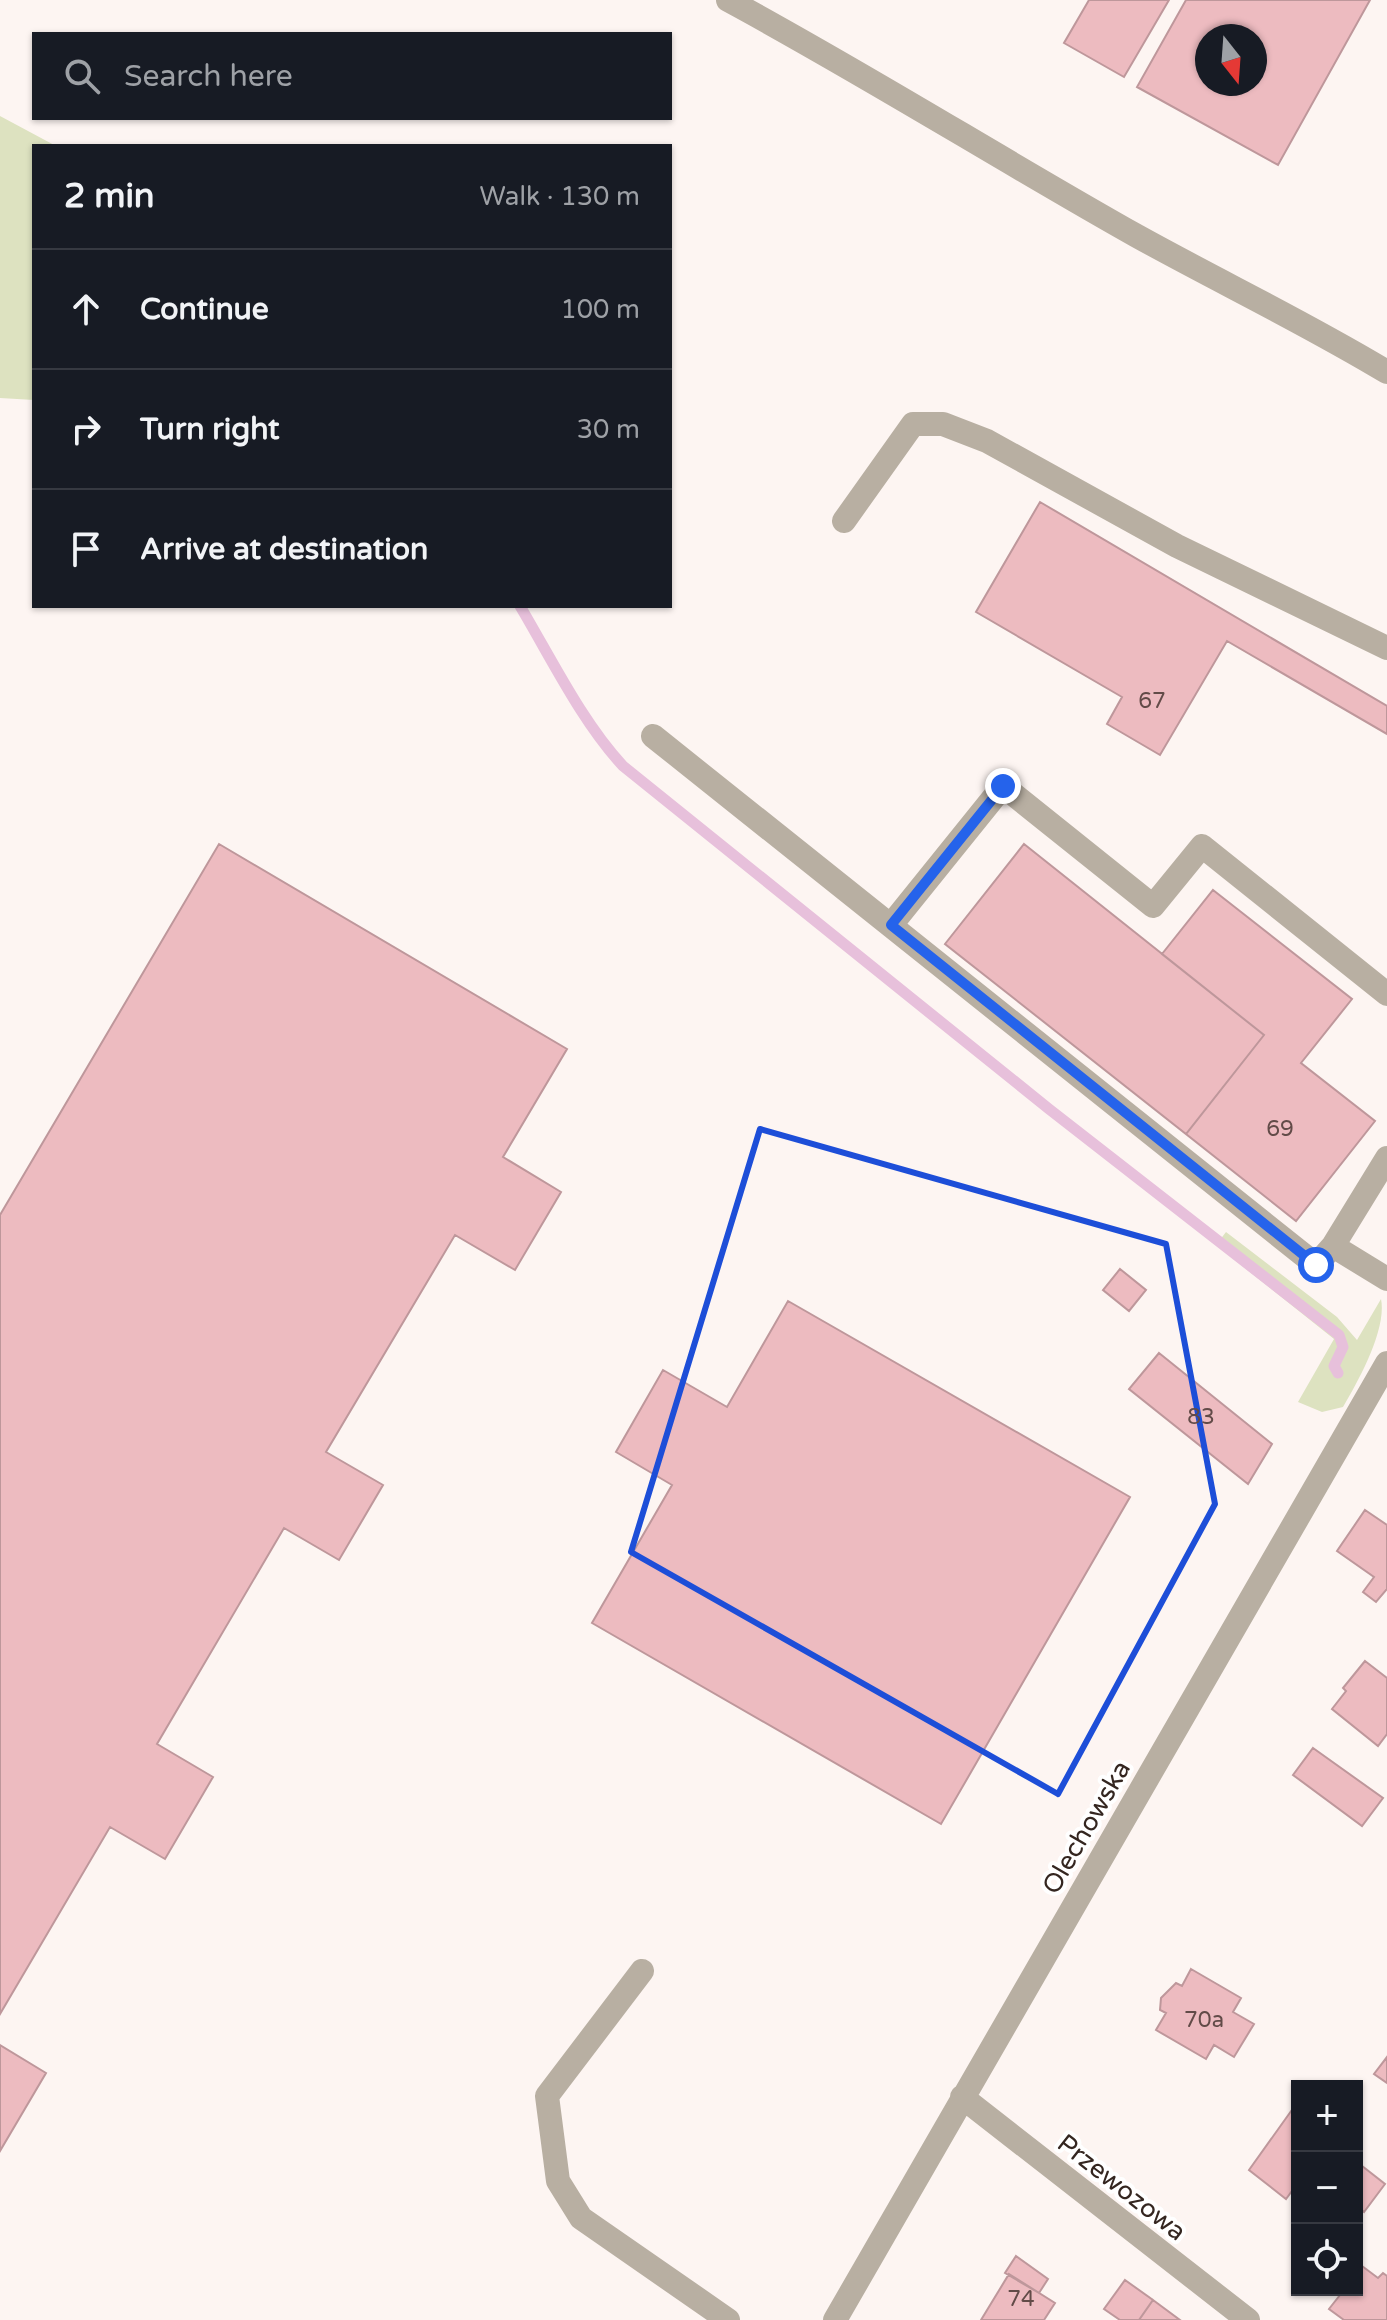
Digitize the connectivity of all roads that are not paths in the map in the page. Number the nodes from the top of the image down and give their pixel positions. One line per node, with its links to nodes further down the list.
1 (728, 0): 2 (street)
2 (1387, 372)
3 (844, 521): 4 (street)
4 (1387, 648)
5 (653, 736): 6 (street)
6 (891, 925): 7 (street); 9 (street)
7 (1387, 994)
8 (1387, 1158): 9 (street)
9 (1333, 1246): 10 (street)
10 (1387, 1279)
11 (1387, 1363): 13 (street, Olechowska)
12 (642, 1971): 14 (street)
13 (962, 2097): 15 (street, Olechowska); 16 (street, Przewozowa)
14 (728, 2320)
15 (835, 2320)
16 (1248, 2320)

